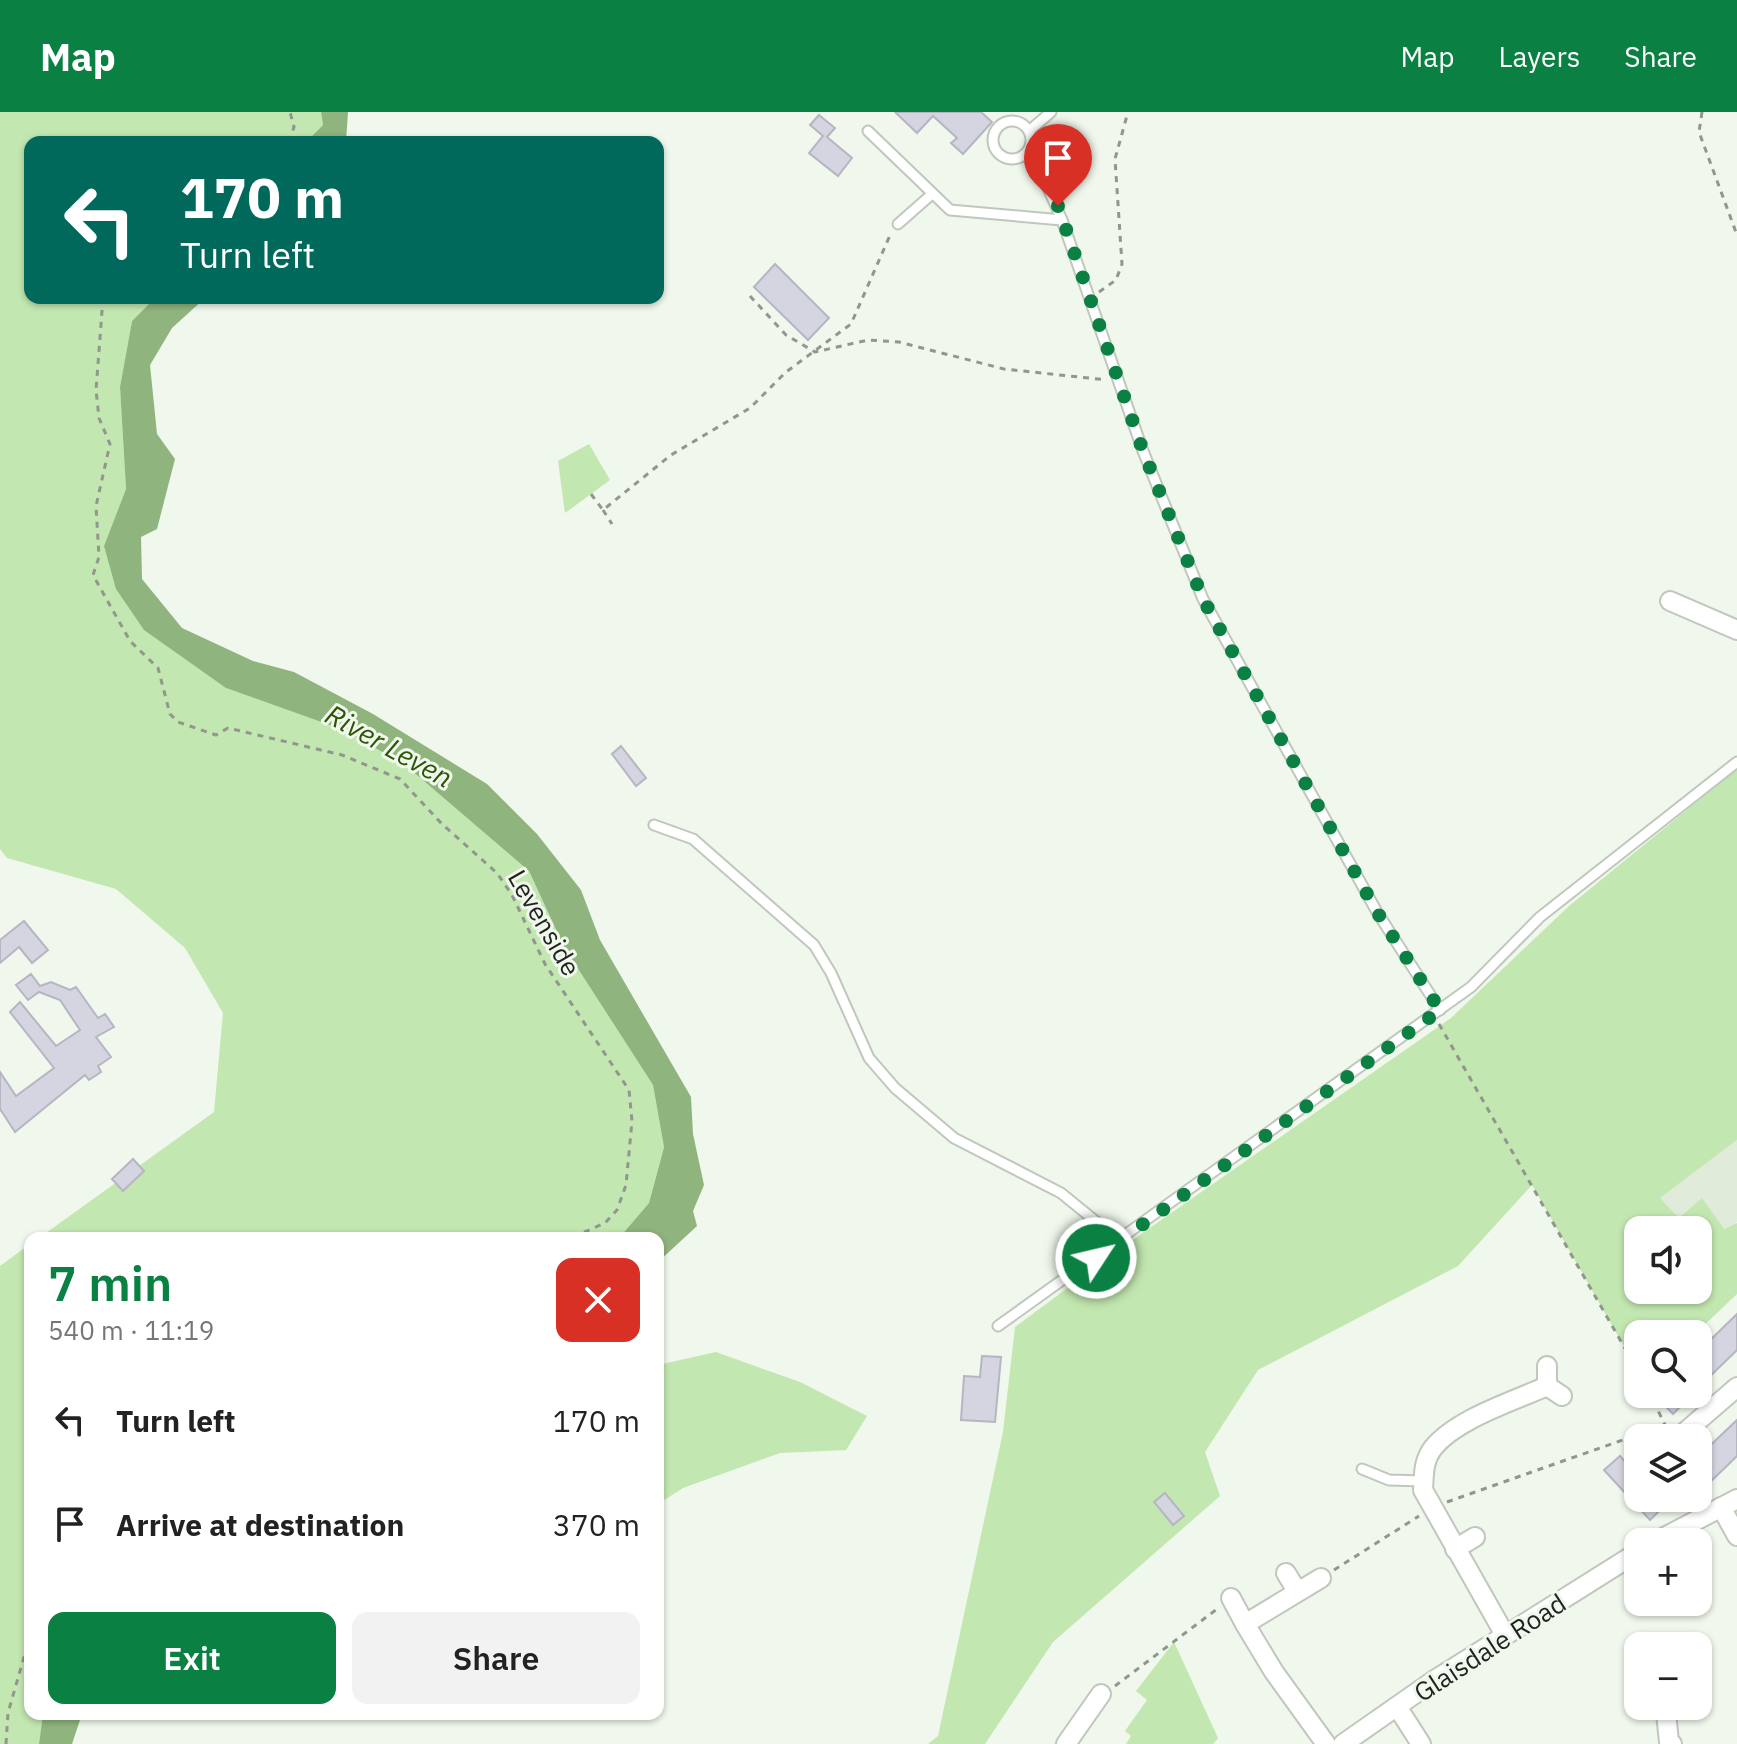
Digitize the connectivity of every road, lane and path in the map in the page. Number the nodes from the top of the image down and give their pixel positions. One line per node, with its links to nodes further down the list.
1 (290, 112): 7 (path)
2 (1051, 112): 6 (lane)
3 (1128, 112): 14 (path)
4 (1702, 112): 12 (path)
5 (868, 131): 9 (lane)
6 (1029, 131): 8 (lane); 8 (lane)
7 (291, 136)
8 (1025, 155): 10 (lane)
9 (932, 194): 10 (lane); 11 (lane)
10 (1062, 220): 14 (lane)
11 (898, 224): 16 (path)
12 (1737, 235)
13 (750, 296): 16 (path)
14 (1091, 297): 17 (lane)
15 (103, 304): 26 (path, Levenside)
16 (815, 352): 17 (path); 19 (path)
17 (1121, 380): 25 (lane)
18 (591, 494): 19 (path)
19 (603, 510): 20 (path)
20 (612, 524)
21 (1670, 601): 22 (street)
22 (1737, 630)
23 (1737, 762): 25 (lane)
24 (654, 825): 27 (lane)
25 (1437, 1012): 27 (lane); 29 (path)
26 (585, 1232)
27 (1120, 1241): 28 (lane)
28 (998, 1326)
29 (1624, 1346)
30 (1547, 1366): 35 (street)
31 (1737, 1387): 32 (street)
32 (1687, 1424)
33 (1624, 1449): 37 (path)
34 (1362, 1469): 35 (lane)
35 (1424, 1481): 37 (street)
36 (1729, 1503): 38 (street); 39 (street)
37 (1432, 1507): 41 (street); 44 (path)
38 (1682, 1528)
39 (1737, 1536)
40 (1475, 1537): 41 (street)
41 (1455, 1549): 48 (street)
42 (1624, 1561): 48 (street, Glaisdale Road)
43 (1286, 1573): 45 (street)
44 (1321, 1578): 45 (street)
45 (1297, 1591): 47 (street)
46 (1231, 1598): 47 (street); 50 (path)
47 (1245, 1624): 56 (street)
48 (1505, 1635): 51 (street, Glaisdale Road)
49 (24, 1657): 54 (path)
50 (1100, 1705): 55 (street)
51 (1398, 1708): 57 (street, Glaisdale Road); 58 (street)
52 (1667, 1720): 53 (street)
53 (1669, 1743)
54 (6, 1744)
55 (1066, 1744)
56 (1326, 1744)
57 (1343, 1744)
58 (1421, 1744)

